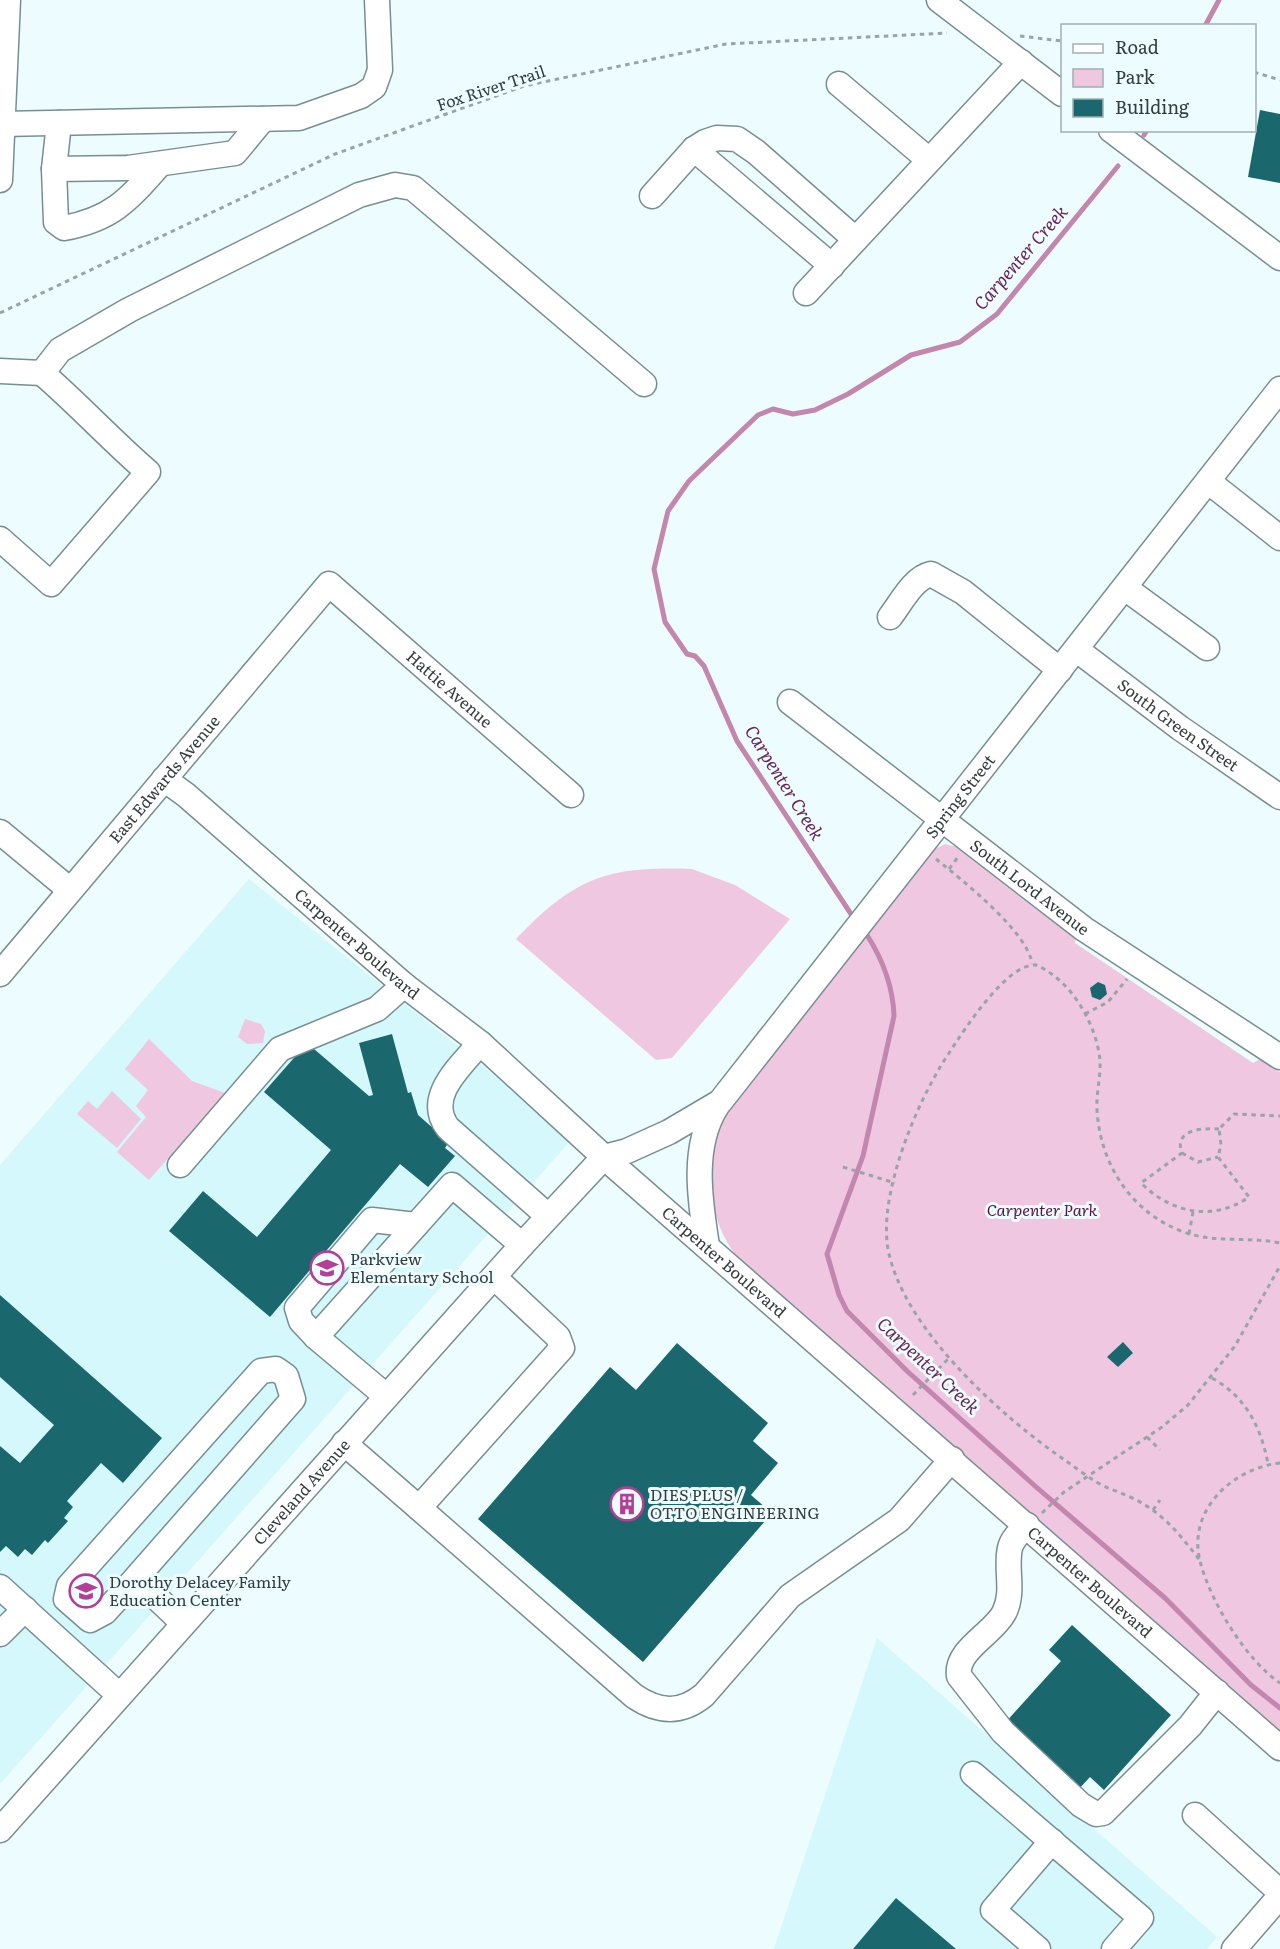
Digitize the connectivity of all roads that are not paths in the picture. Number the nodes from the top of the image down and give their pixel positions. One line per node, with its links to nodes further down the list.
1 (8, 0): 9 (street)
2 (377, 0): 7 (street)
3 (939, 0): 4 (street)
4 (1021, 62): 6 (street); 12 (street)
5 (839, 84): 12 (street)
6 (1061, 93)
7 (263, 119): 8 (street); 13 (street)
8 (59, 123): 9 (street); 14 (street)
9 (2, 124): 15 (street)
10 (1114, 132): 18 (street)
11 (694, 149): 16 (street); 17 (street); 19 (street)
12 (929, 160): 17 (street)
13 (160, 164): 14 (street); 14 (street)
14 (54, 169)
15 (0, 180)
16 (652, 196)
17 (855, 239): 19 (street)
18 (1280, 258)
19 (832, 266): 20 (street)
20 (806, 293)
21 (0, 371): 22 (street)
22 (42, 373): 23 (street); 27 (street)
23 (644, 384)
24 (1280, 389): 25 (street, Spring Street)
25 (1209, 482): 26 (street); 29 (street, Spring Street)
26 (1280, 538)
27 (0, 539)
28 (329, 584): 35 (street, East Edwards Avenue); 36 (street, Hattie Avenue)
29 (1125, 588): 31 (street); 32 (street, Spring Street)
30 (890, 617): 33 (street)
31 (1207, 648)
32 (1077, 650): 33 (street, Spring Street); 37 (street, South Green Street)
33 (1060, 670): 38 (street, Spring Street)
34 (790, 702): 38 (street, South Lord Avenue)
35 (164, 779): 40 (street, East Edwards Avenue); 42 (street, Carpenter Boulevard)
36 (571, 795)
37 (1280, 797)
38 (943, 820): 44 (street, South Lord Avenue); 45 (street, Spring Street)
39 (0, 832): 40 (street)
40 (70, 891): 41 (street, East Edwards Avenue)
41 (0, 974)
42 (404, 985): 43 (street, Carpenter Boulevard); 47 (street)
43 (480, 1043): 46 (street, Carpenter Boulevard); 48 (street)
44 (1280, 1057)
45 (720, 1102): 46 (street, Spring Street); 51 (street)
46 (604, 1157): 48 (street, Cleveland Avenue); 51 (street, Carpenter Boulevard)
47 (180, 1165)
48 (548, 1216): 50 (street, Cleveland Avenue)
49 (416, 1225): 50 (street); 53 (street); 53 (street)
50 (522, 1245): 52 (street, Cleveland Avenue)
51 (707, 1246): 56 (street, Carpenter Boulevard)
52 (494, 1277): 54 (street, Cleveland Avenue); 57 (street)
53 (316, 1337): 54 (street)
54 (386, 1396): 55 (street, Cleveland Avenue)
55 (344, 1443): 57 (street); 62 (street, Cleveland Avenue)
56 (952, 1459): 57 (street); 58 (street, Carpenter Boulevard)
57 (419, 1509)
58 (1027, 1526): 64 (street, Carpenter Boulevard); 64 (street)
59 (136, 1578): 59 (street); 62 (street)
60 (0, 1587): 61 (street)
61 (25, 1609): 63 (street); 65 (street)
62 (183, 1623): 65 (street, Cleveland Avenue)
63 (0, 1634)
64 (1217, 1692): 66 (street, Carpenter Boulevard)
65 (119, 1695): 69 (street, Cleveland Avenue)
66 (1280, 1748)
67 (974, 1774): 70 (street)
68 (1195, 1815): 71 (street)
69 (0, 1830)
70 (1052, 1841): 72 (street); 73 (street)
71 (1280, 1894): 74 (street)
72 (1038, 1949)
73 (1114, 1949)
74 (1234, 1949)

